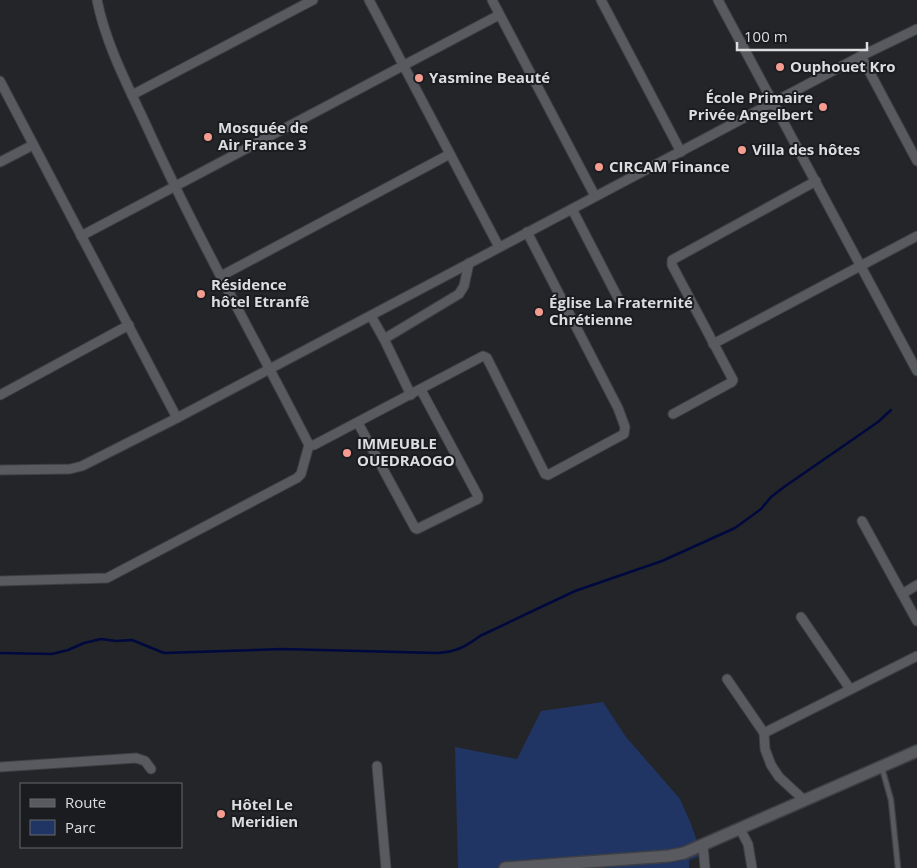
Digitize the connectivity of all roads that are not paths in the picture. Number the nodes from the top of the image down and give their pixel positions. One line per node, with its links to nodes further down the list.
1 (97, 0): 12 (street)
2 (313, 0): 12 (street)
3 (368, 0): 10 (street)
4 (492, 0): 7 (street)
5 (601, 0): 15 (street)
6 (718, 0): 13 (street)
7 (499, 15): 10 (street); 21 (street)
8 (917, 29): 9 (street)
9 (861, 56): 13 (street); 17 (street)
10 (403, 66): 16 (street); 20 (street)
11 (0, 81): 14 (street)
12 (132, 95): 20 (street)
13 (774, 102): 15 (street); 19 (street)
14 (33, 145): 18 (street); 24 (street)
15 (681, 152): 21 (street)
16 (450, 154): 26 (street); 29 (street)
17 (917, 161)
18 (0, 162)
19 (816, 181): 28 (street); 34 (street)
20 (174, 187): 24 (street); 29 (street)
21 (596, 196): 22 (street)
22 (572, 210): 23 (street); 30 (street)
23 (527, 232): 26 (street); 37 (street)
24 (81, 236): 32 (street)
25 (917, 236): 28 (street)
26 (499, 247): 27 (street)
27 (469, 263): 31 (street); 33 (street)
28 (861, 266): 34 (street); 36 (street)
29 (221, 276): 35 (street)
30 (618, 298)
31 (371, 316): 33 (street); 35 (street)
32 (128, 326): 38 (street); 41 (street)
33 (384, 339): 39 (street)
34 (714, 344): 40 (street)
35 (270, 369): 41 (street); 43 (street)
36 (917, 371)
37 (421, 390): 39 (street); 42 (street)
38 (0, 394)
39 (411, 395): 42 (street)
40 (673, 414)
41 (178, 418): 44 (street)
42 (358, 423): 43 (street)
43 (309, 445): 46 (street)
44 (0, 470)
45 (862, 520): 48 (street)
46 (0, 581)
47 (917, 585): 48 (street)
48 (902, 594): 50 (street)
49 (801, 617): 53 (street)
50 (917, 621)
51 (917, 656): 53 (street)
52 (727, 679): 54 (street)
53 (850, 689): 54 (street)
54 (764, 733): 60 (street)
55 (917, 750): 57 (street)
56 (377, 766): 63 (street)
57 (882, 766): 60 (street); 67 (lane)
58 (0, 767): 59 (street)
59 (151, 770)
60 (804, 800): 61 (street)
61 (740, 829): 62 (street); 66 (street)
62 (703, 845): 64 (street); 65 (street)
63 (386, 868)
64 (505, 868)
65 (705, 868)
66 (752, 868)
67 (898, 868)

